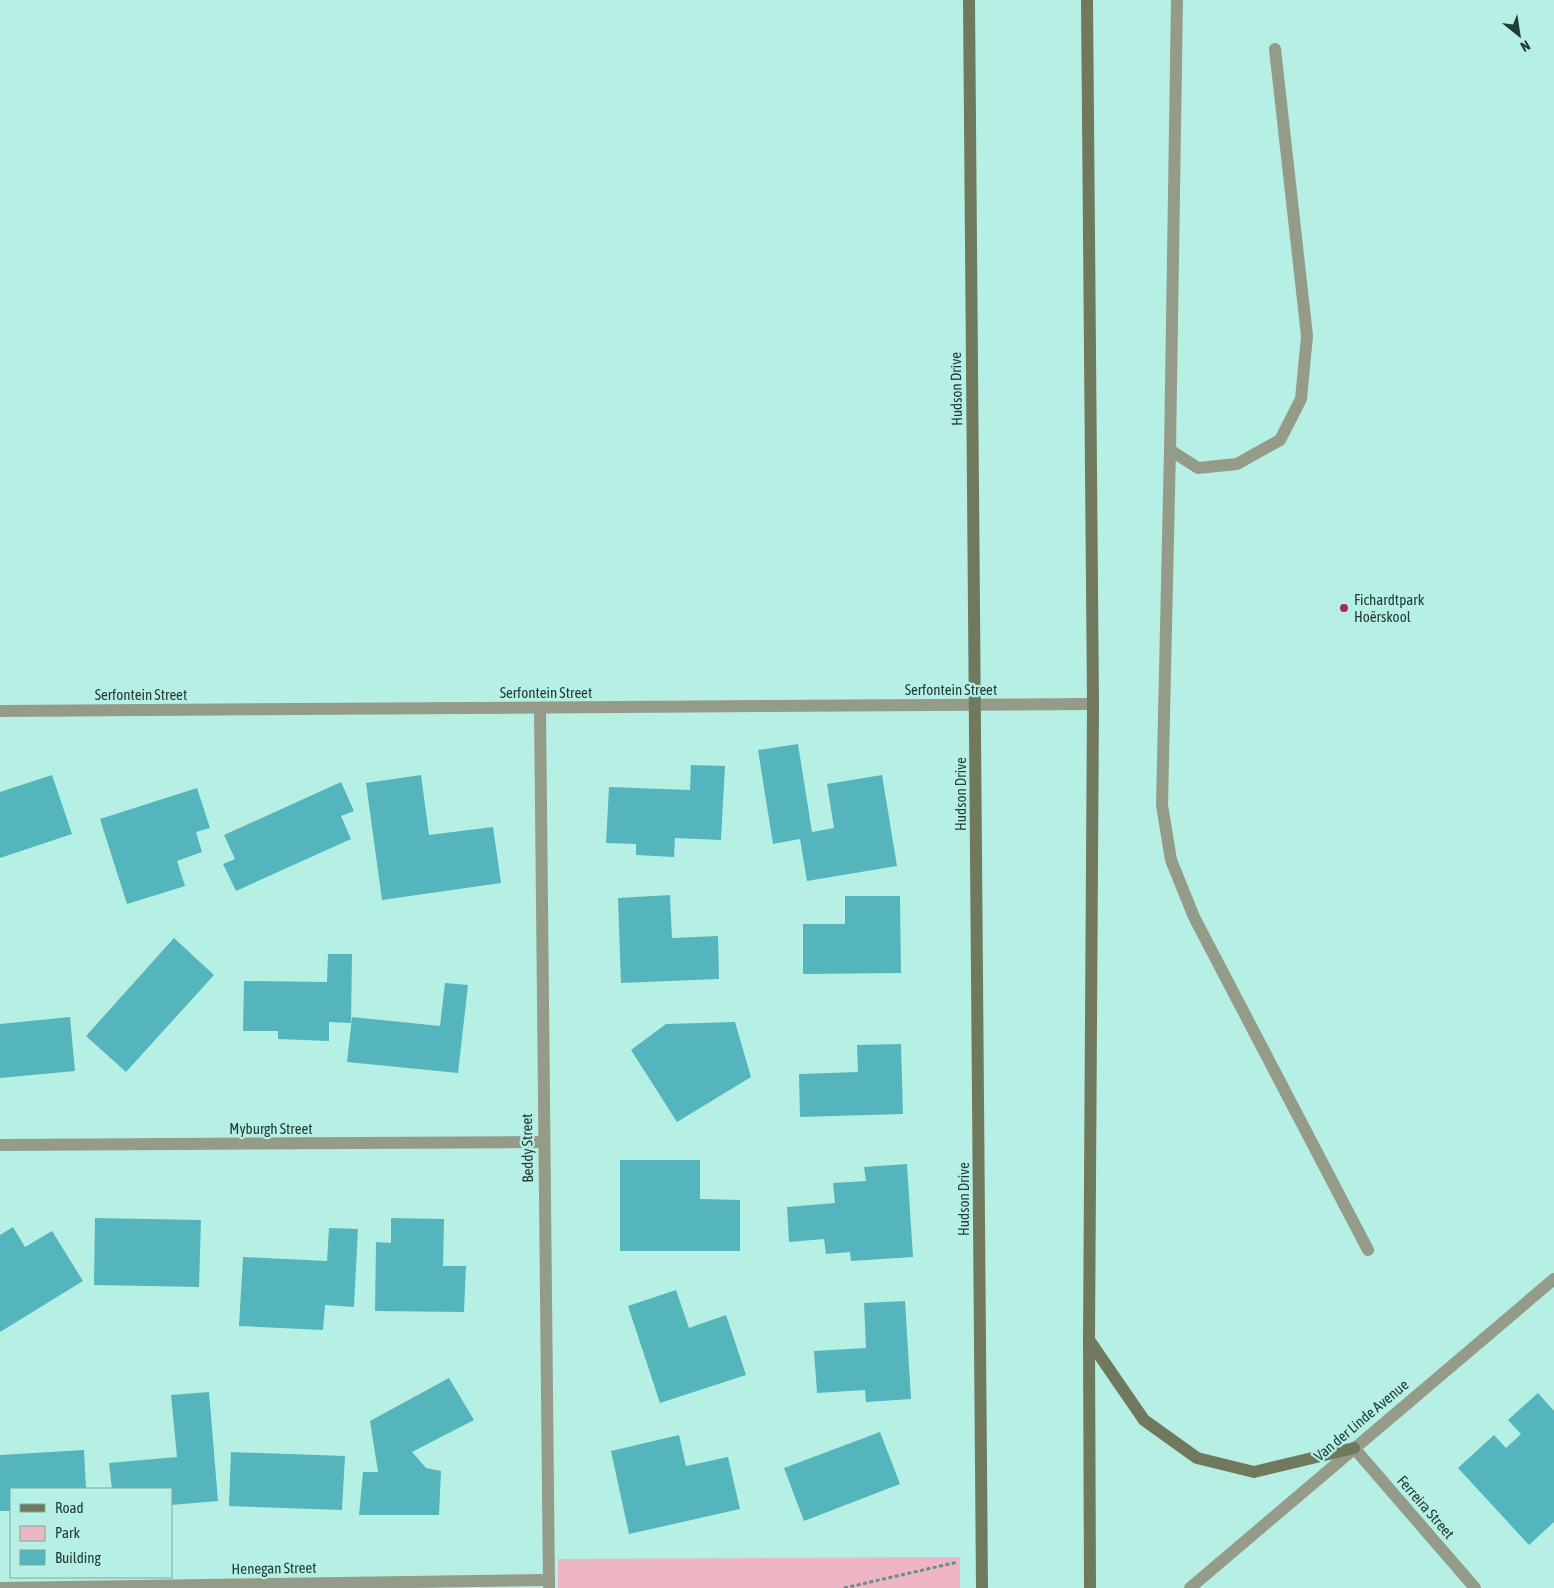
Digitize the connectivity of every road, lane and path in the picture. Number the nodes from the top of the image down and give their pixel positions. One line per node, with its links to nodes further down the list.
1 (969, 0): 7 (street, Hudson Drive)
2 (1087, 0): 6 (street)
3 (1177, 0): 5 (street)
4 (1275, 49): 5 (street)
5 (1170, 450): 12 (street)
6 (1093, 704): 7 (street, Serfontein Street); 14 (street)
7 (975, 705): 8 (street, Serfontein Street); 16 (street, Hudson Drive)
8 (540, 708): 9 (street, Serfontein Street); 10 (street, Beddy Street)
9 (0, 711)
10 (543, 1142): 11 (street, Myburgh Street); 17 (street, Beddy Street)
11 (0, 1145)
12 (1368, 1250)
13 (1554, 1278): 15 (street, Van der Linde Avenue)
14 (1089, 1340): 15 (street); 21 (street)
15 (1354, 1448): 22 (street, Van der Linde Avenue); 23 (street, Ferreira Street)
16 (982, 1557): 19 (path); 20 (street, Hudson Drive)
17 (549, 1584): 18 (street, Henegan Street)
18 (0, 1588)
19 (844, 1588)
20 (982, 1588)
21 (1090, 1588)
22 (1190, 1588)
23 (1475, 1588)

